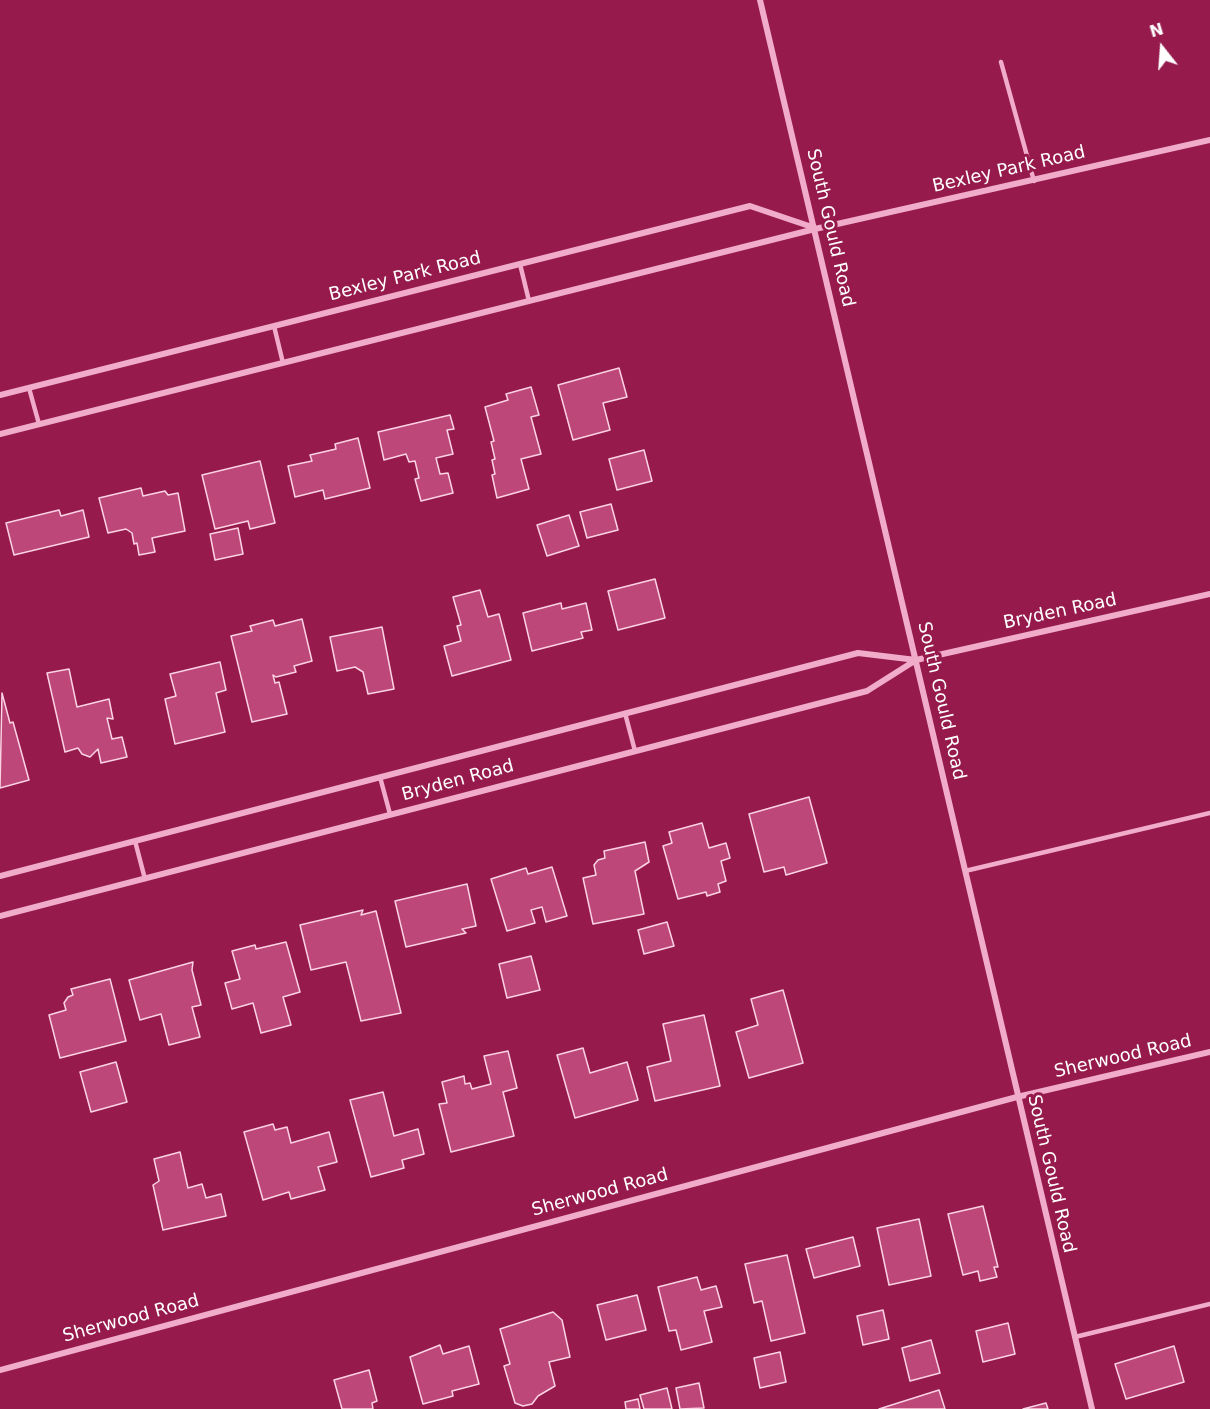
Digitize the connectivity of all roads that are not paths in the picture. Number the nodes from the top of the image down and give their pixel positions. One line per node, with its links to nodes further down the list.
1 (760, 0): 5 (street, South Gould Road)
2 (1001, 62): 4 (lane)
3 (1210, 140): 4 (street, Bexley Park Road)
4 (1034, 180): 5 (street, Bexley Park Road)
5 (815, 229): 6 (street, Bexley Park Road); 7 (street, Bexley Park Road); 15 (street, South Gould Road)
6 (520, 264): 7 (lane); 8 (street, Bexley Park Road)
7 (529, 301): 9 (street, Bexley Park Road)
8 (274, 326): 9 (lane); 10 (street, Bexley Park Road)
9 (284, 363): 12 (street, Bexley Park Road)
10 (29, 388): 11 (street, Bexley Park Road); 12 (lane)
11 (0, 395)
12 (39, 424): 13 (street, Bexley Park Road)
13 (0, 434)
14 (1210, 594): 15 (street, Bryden Road)
15 (916, 660): 16 (street, Bryden Road); 17 (street, Bryden Road); 22 (street, South Gould Road)
16 (625, 713): 17 (lane); 18 (street, Bryden Road)
17 (635, 751): 20 (street, Bryden Road)
18 (380, 777): 20 (lane); 21 (street, Bryden Road)
19 (1210, 813): 22 (lane)
20 (390, 814): 24 (street, Bryden Road)
21 (135, 841): 23 (street, Bryden Road); 24 (lane)
22 (965, 871): 27 (street, South Gould Road)
23 (0, 876)
24 (145, 879): 25 (street, Bryden Road)
25 (0, 916)
26 (1210, 1052): 27 (street, Sherwood Road)
27 (1017, 1097): 29 (street, South Gould Road); 30 (street, Sherwood Road)
28 (1210, 1304): 29 (lane)
29 (1075, 1337): 31 (street, South Gould Road)
30 (0, 1370)
31 (1092, 1409)

